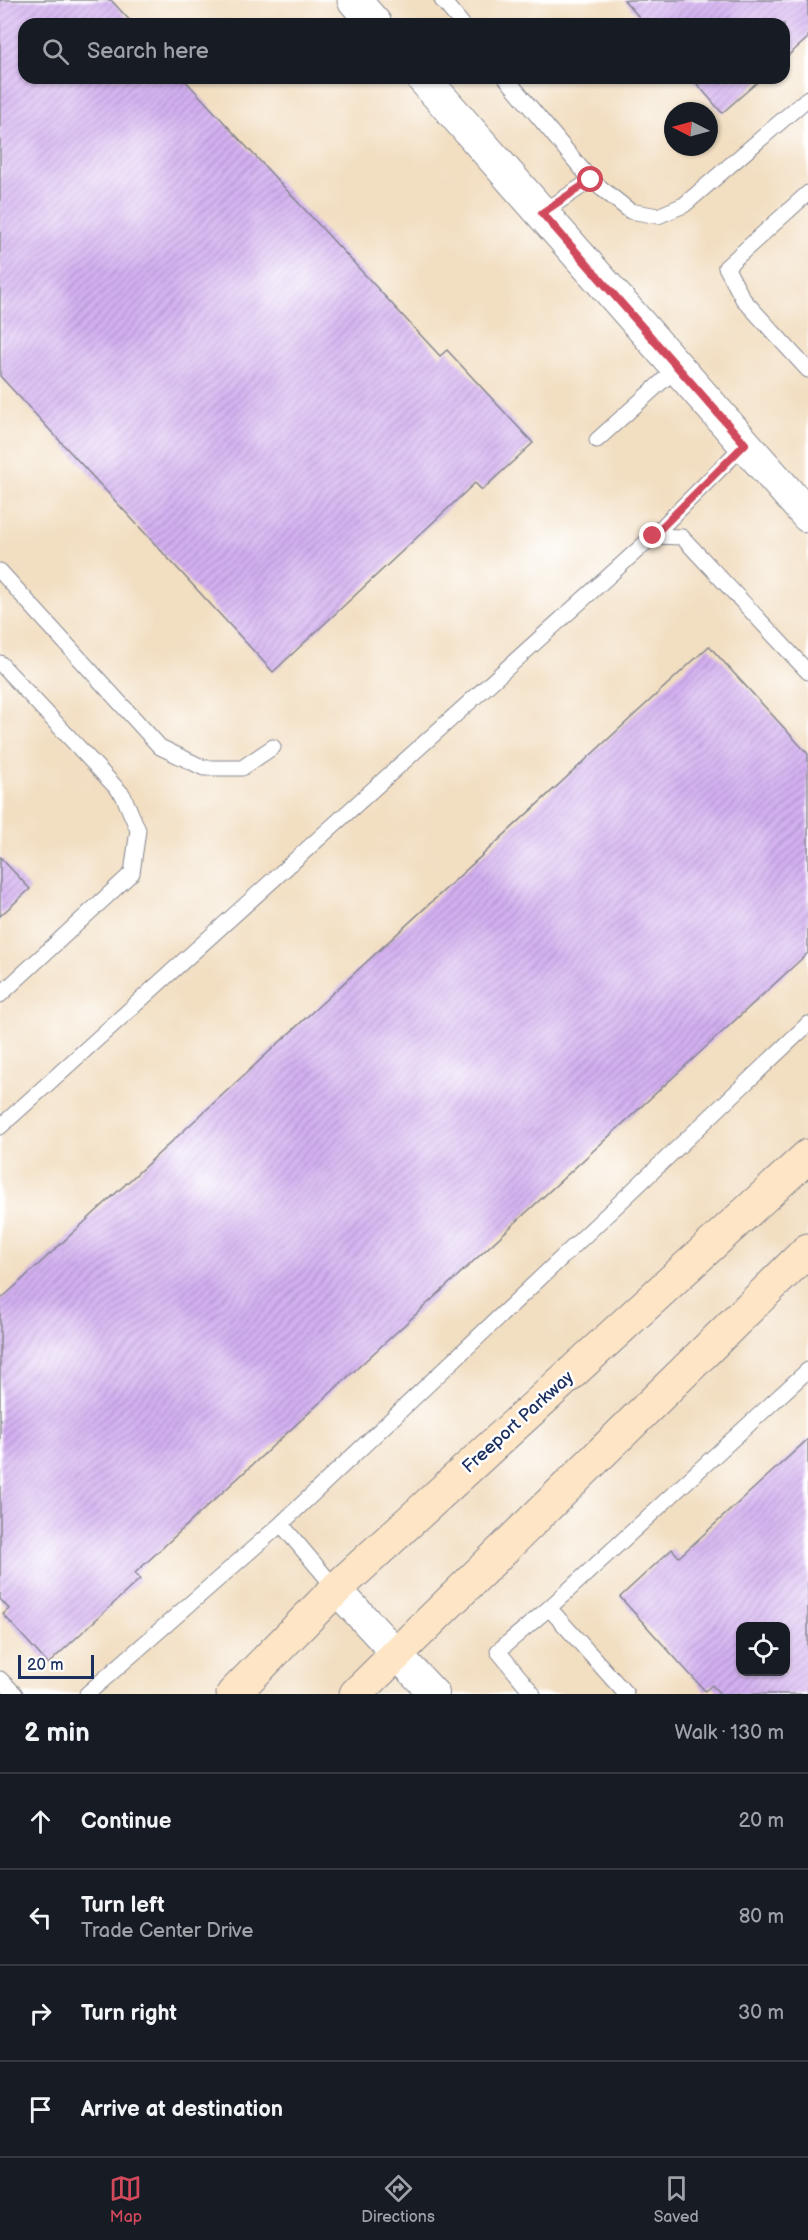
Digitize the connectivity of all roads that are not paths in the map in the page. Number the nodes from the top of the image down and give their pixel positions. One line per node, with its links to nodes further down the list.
1 (354, 0): 3 (street)
2 (442, 0): 4 (lane)
3 (370, 18)
4 (457, 18)
5 (428, 84): 10 (street)
6 (511, 84): 8 (lane)
7 (808, 98): 8 (lane)
8 (591, 180): 10 (lane)
9 (808, 193): 12 (lane)
10 (542, 213): 11 (street)
11 (678, 367): 13 (lane); 14 (street)
12 (808, 370)
13 (597, 440)
14 (745, 444): 15 (street); 16 (lane)
15 (808, 516)
16 (653, 536): 19 (lane); 23 (lane)
17 (0, 572): 20 (lane)
18 (0, 663): 21 (lane)
19 (808, 672)
20 (273, 747)
21 (0, 995)
22 (808, 1024): 27 (lane)
23 (0, 1127)
24 (808, 1156): 28 (main road, Freeport Parkway)
25 (808, 1250): 30 (main road)
26 (808, 1370): 29 (lane)
27 (280, 1524): 28 (lane); 33 (lane)
28 (336, 1589): 30 (street); 34 (main road, Freeport Parkway)
29 (549, 1608): 37 (lane); 38 (lane)
30 (397, 1655): 35 (main road); 36 (street)
31 (0, 1679): 32 (lane)
32 (15, 1694)
33 (87, 1694)
34 (233, 1694)
35 (356, 1694)
36 (434, 1694)
37 (533, 1694)
38 (626, 1694)

